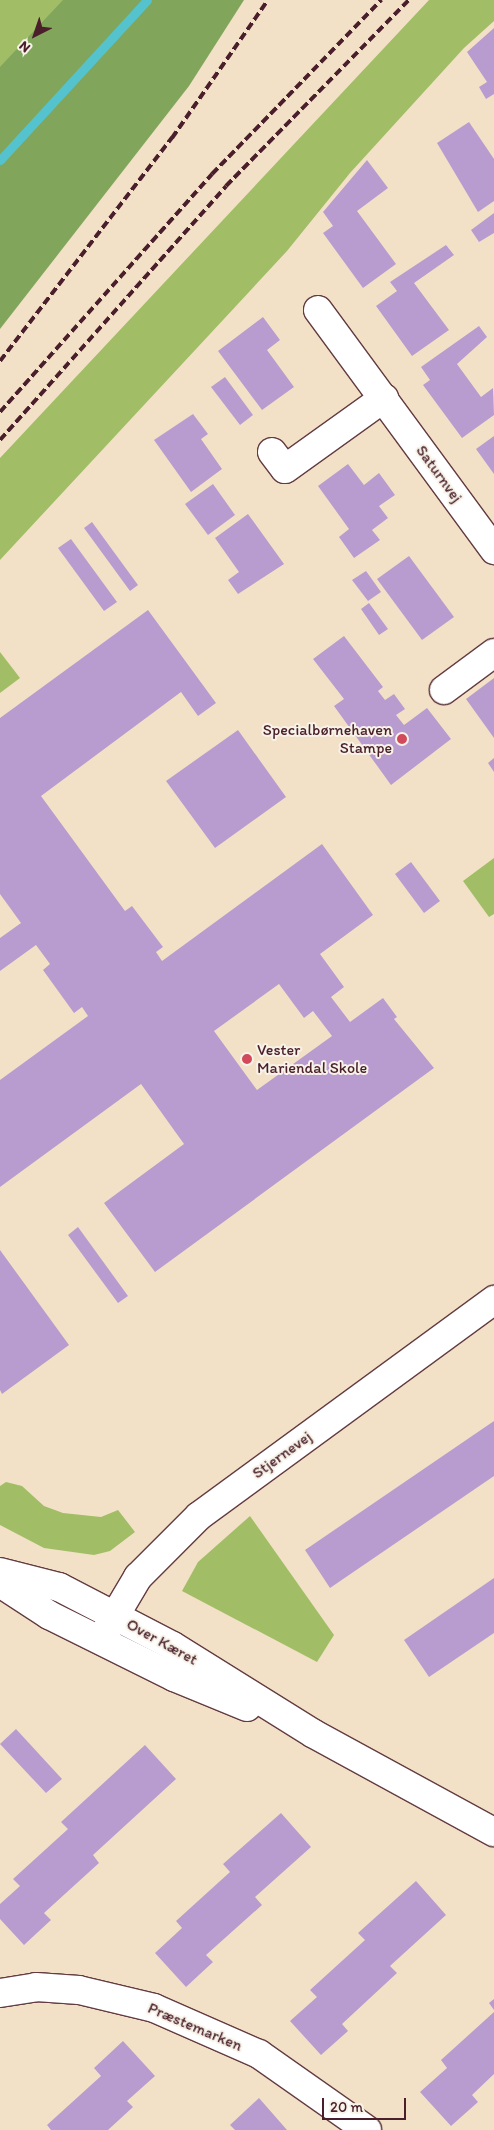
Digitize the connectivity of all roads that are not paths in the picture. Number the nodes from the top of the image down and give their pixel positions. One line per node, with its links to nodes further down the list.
1 (318, 310): 2 (street, Saturnvej)
2 (384, 398): 3 (street); 4 (street, Saturnvej)
3 (272, 452)
4 (494, 550)
5 (494, 653): 6 (street)
6 (444, 690)
7 (494, 1300): 10 (street, Stjernevej)
8 (0, 1572): 10 (street, Over Kæret)
9 (0, 1583): 11 (street, Over Kæret)
10 (114, 1616): 11 (street, Stjernevej); 12 (street, Over Kæret)
11 (100, 1640): 12 (street, Over Kæret)
12 (314, 1734): 13 (street, Over Kæret)
13 (494, 1832)
14 (0, 1993): 15 (street, Præstemarken)
15 (367, 2130)

